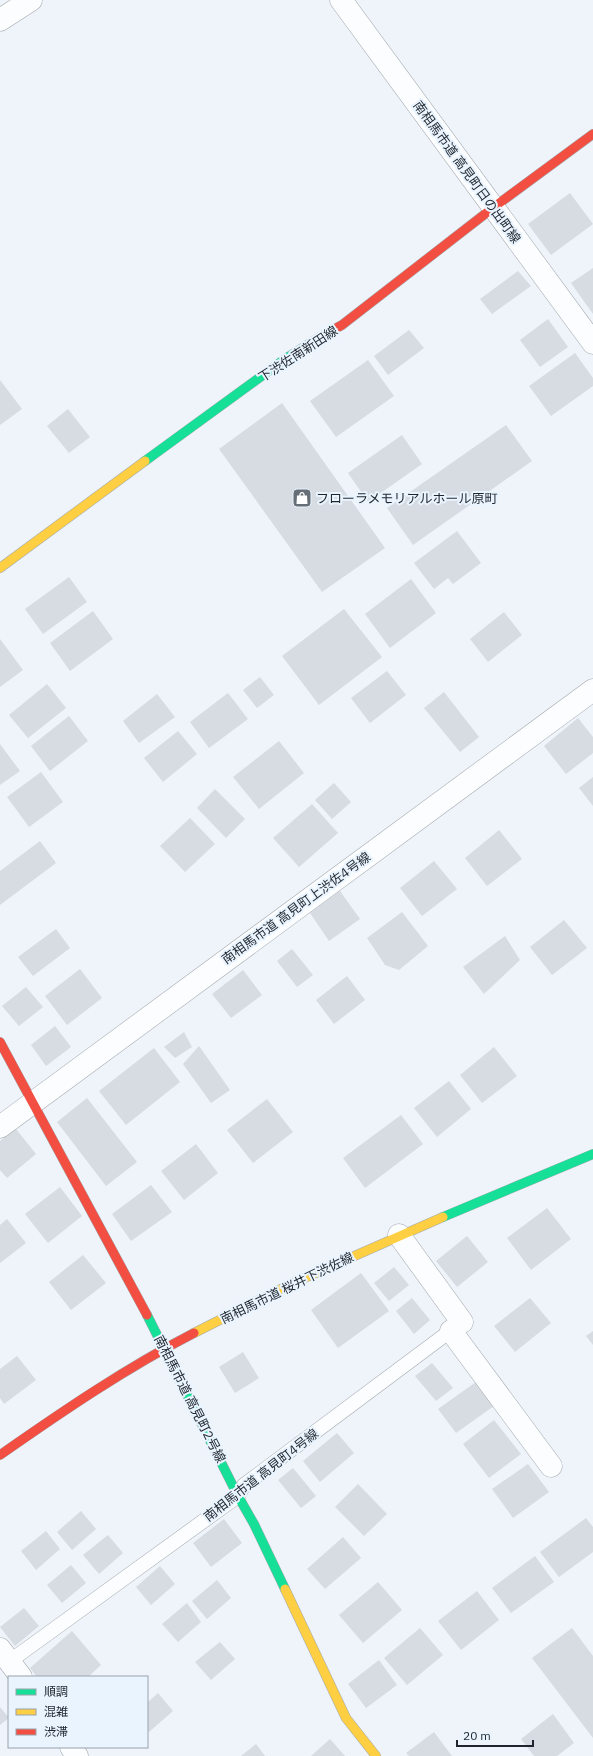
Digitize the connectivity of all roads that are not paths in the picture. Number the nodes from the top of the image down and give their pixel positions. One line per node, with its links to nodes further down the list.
1 (31, 0): 3 (street)
2 (341, 0): 5 (street, 南相馬市道 高見町日の出町線)
3 (0, 20)
4 (593, 134): 5 (street, 下渋佐南新田線)
5 (494, 207): 6 (street, 南相馬市道 高見町日の出町線); 7 (street, 下渋佐南新田線)
6 (593, 343)
7 (0, 568)
8 (593, 690): 10 (street, 南相馬市道 高見町上渋佐4号線)
9 (0, 1042): 10 (street, 南相馬市道 高見町2号線)
10 (33, 1103): 11 (street, 南相馬市道 高見町上渋佐4号線); 15 (street, 南相馬市道 高見町2号線)
11 (0, 1127)
12 (593, 1154): 13 (street, 南相馬市道 桜井下渋佐線)
13 (399, 1235): 14 (street); 15 (street, 南相馬市道 桜井下渋佐線)
14 (456, 1327): 17 (street); 18 (lane, 南相馬市道 高見町4号線)
15 (165, 1348): 16 (street, 南相馬市道 桜井下渋佐線); 18 (street, 南相馬市道 高見町2号線)
16 (0, 1456)
17 (551, 1466)
18 (238, 1496): 19 (lane, 南相馬市道 高見町4号線); 20 (street, 南相馬市道 高見町2号線)
19 (10, 1662)
20 (376, 1756)

